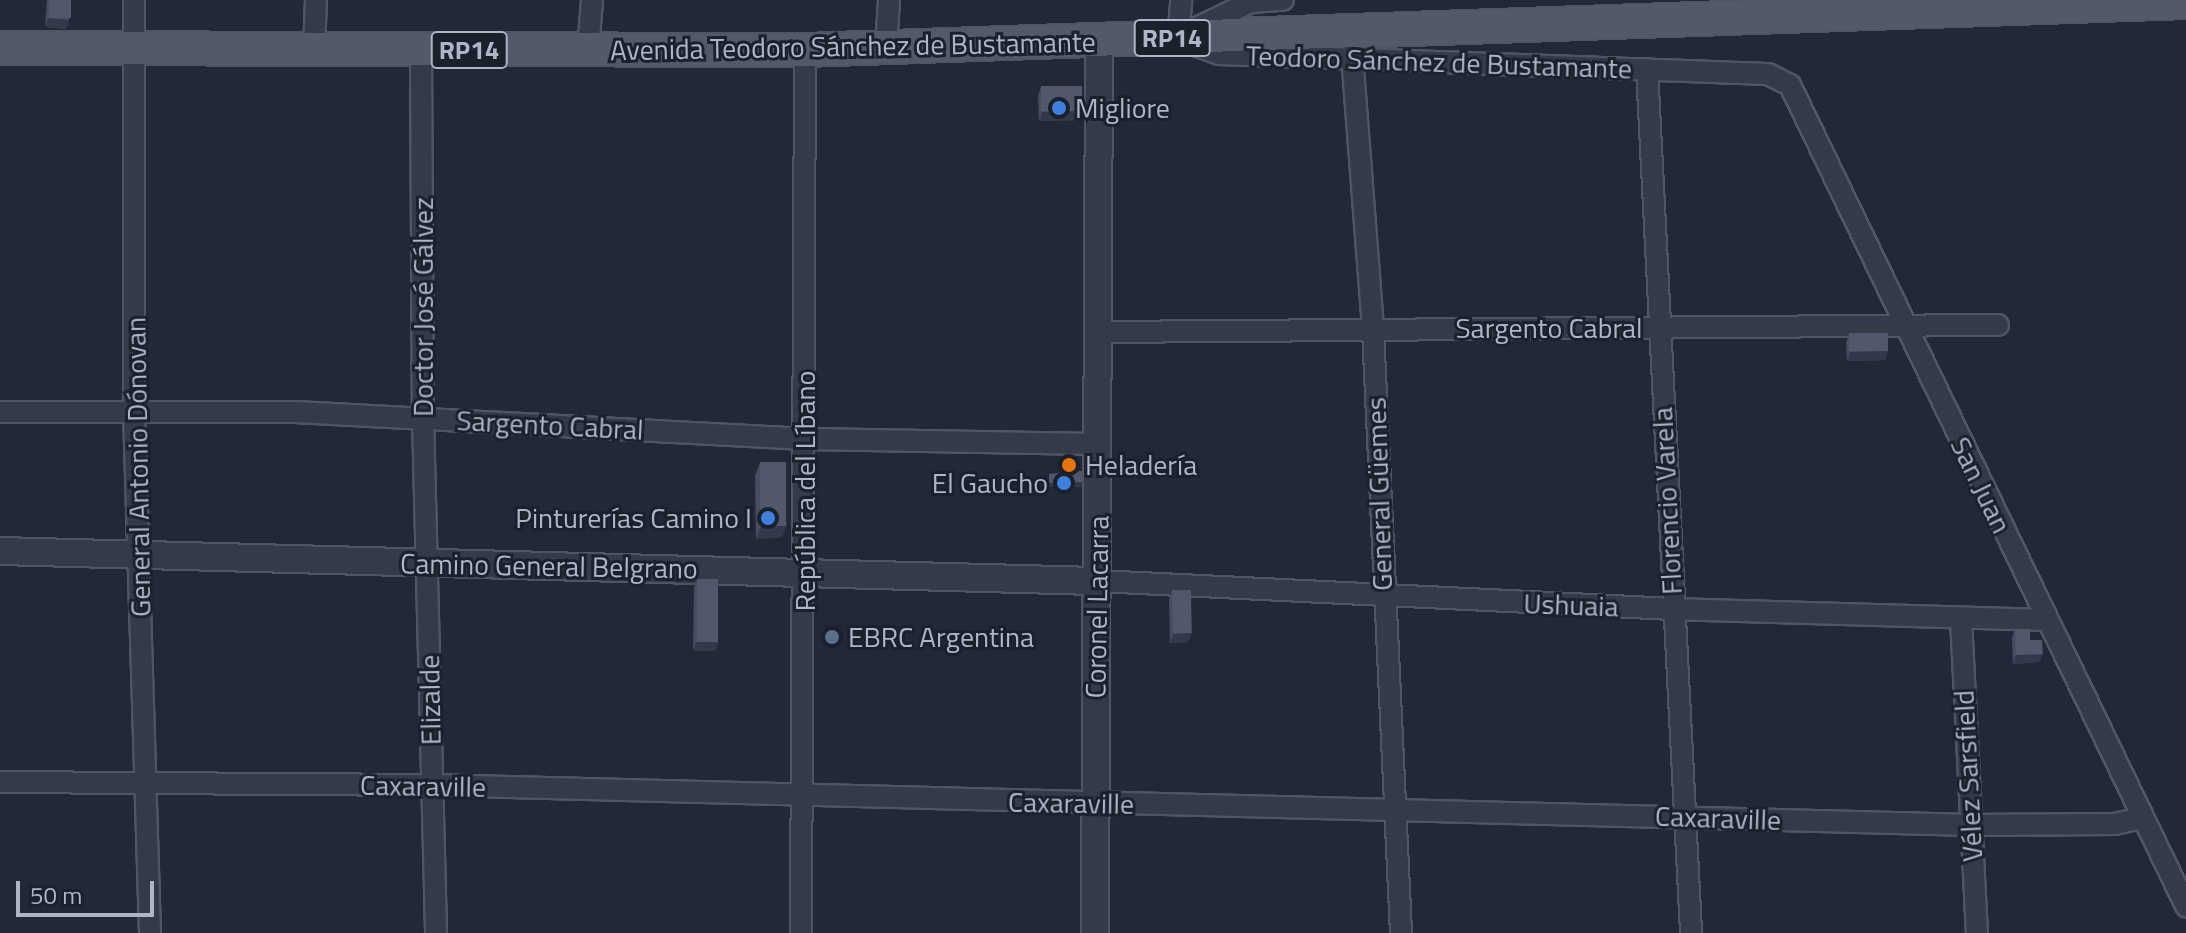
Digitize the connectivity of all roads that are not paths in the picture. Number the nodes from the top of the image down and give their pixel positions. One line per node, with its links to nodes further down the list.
1 (134, 0): 15 (street, General Antonio Dónovan)
2 (316, 0): 16 (street)
3 (592, 0): 13 (street)
4 (889, 0): 10 (street)
5 (1181, 0): 8 (street)
6 (1283, 0): 8 (street, Teodoro Sánchez de Bustamante)
7 (2186, 2): 8 (main road, Avenida Teodoro Sánchez de Bustamante / RP14)
8 (1178, 38): 9 (main road, Avenida Teodoro Sánchez de Bustamante / RP14); 17 (street, Teodoro Sánchez de Bustamante)
9 (1099, 42): 10 (main road, Avenida Teodoro Sánchez de Bustamante / RP14); 24 (street, Coronel Lacarra)
10 (886, 47): 14 (main road, Avenida Teodoro Sánchez de Bustamante / RP14)
11 (0, 48): 15 (main road, Avenida Teodoro Sánchez de Bustamante / RP14)
12 (421, 50): 13 (main road, Avenida Teodoro Sánchez de Bustamante / RP14); 16 (main road, Avenida Teodoro Sánchez de Bustamante / RP14); 27 (street, Doctor José Gálvez)
13 (588, 50): 14 (main road, Avenida Teodoro Sánchez de Bustamante / RP14)
14 (805, 50): 28 (street, República del Líbano)
15 (133, 51): 16 (main road, Avenida Teodoro Sánchez de Bustamante / RP14); 26 (street, General Antonio Dónovan)
16 (314, 51)
17 (1352, 55): 18 (street, Teodoro Sánchez de Bustamante); 23 (street, General Güemes)
18 (1647, 69): 19 (street, Teodoro Sánchez de Bustamante); 21 (street, Florencio Varela)
19 (1768, 74): 22 (street, San Juan)
20 (1998, 325): 22 (street, Sargento Cabral)
21 (1658, 327): 22 (street, Sargento Cabral); 23 (street, Sargento Cabral); 36 (street, Florencio Varela)
22 (1906, 327): 38 (street, San Juan)
23 (1373, 330): 24 (street, Sargento Cabral); 35 (street, General Güemes)
24 (1099, 332): 29 (street, Coronel Lacarra)
25 (0, 412): 26 (street, Sargento Cabral)
26 (134, 412): 27 (street, Sargento Cabral); 31 (street, General Antonio Dónovan)
27 (423, 418): 28 (street, Sargento Cabral); 32 (street, Doctor José Gálvez)
28 (805, 439): 29 (street, Sargento Cabral); 33 (street, República del Líbano)
29 (1099, 444): 34 (street, Coronel Lacarra)
30 (0, 551): 31 (street, Camino General Belgrano)
31 (140, 554): 32 (street, Camino General Belgrano); 40 (street, General Antonio Dónovan)
32 (426, 564): 33 (street, Camino General Belgrano); 41 (street, Elizalde)
33 (805, 570): 34 (street, Camino General Belgrano); 42 (street, República del Líbano)
34 (1098, 581): 35 (street, Ushuaia); 43 (street, Coronel Lacarra)
35 (1383, 597): 36 (street, Ushuaia); 44 (street, General Güemes)
36 (1673, 609): 37 (street, Ushuaia); 45 (street, Florencio Varela)
37 (1961, 619): 38 (street, Ushuaia); 47 (street, Vélez Sarsfield)
38 (2046, 620): 46 (street, San Juan)
39 (0, 782): 40 (street, Caxaraville)
40 (146, 782): 41 (street, Caxaraville); 49 (street, General Antonio Dónovan)
41 (432, 785): 42 (street, Caxaraville); 50 (street, Elizalde)
42 (800, 797): 43 (street, Caxaraville); 51 (street, República del Líbano)
43 (1095, 804): 44 (street, Caxaraville); 52 (street, Coronel Lacarra)
44 (1395, 809): 45 (street, Caxaraville); 53 (street, General Güemes)
45 (1683, 817): 47 (street, Caxaraville); 54 (street, Florencio Varela)
46 (2140, 818): 47 (street, Caxaraville); 48 (street, San Juan)
47 (1969, 825): 55 (street, Vélez Sarsfield)
48 (2186, 906)
49 (150, 933)
50 (436, 933)
51 (801, 933)
52 (1095, 933)
53 (1401, 933)
54 (1691, 933)
55 (1977, 933)

